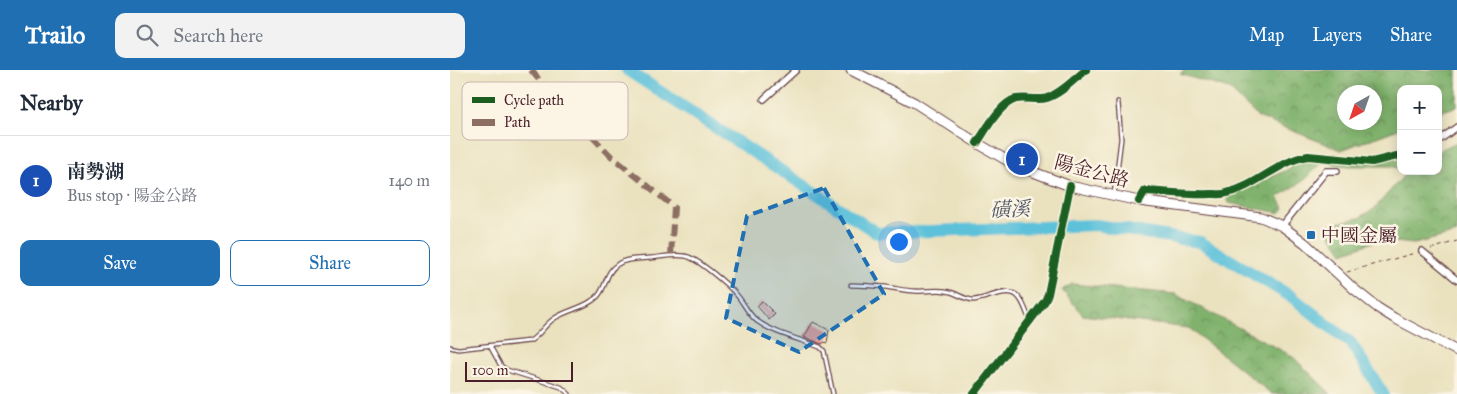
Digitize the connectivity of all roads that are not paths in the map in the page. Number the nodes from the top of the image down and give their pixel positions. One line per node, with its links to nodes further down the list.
1 (796, 70): 4 (street)
2 (851, 70): 8 (main road, 陽金公路)
3 (1086, 70): 8 (street)
4 (764, 99)
5 (1118, 102): 12 (lane)
6 (1457, 127): 7 (street)
7 (1442, 138)
8 (978, 143): 11 (main road, 陽金公路)
9 (1397, 156): 13 (street)
10 (1337, 171): 14 (street)
11 (1070, 186): 12 (main road, 陽金公路); 18 (street)
12 (1114, 195): 13 (main road, 陽金公路)
13 (1139, 201): 14 (main road, 陽金公路)
14 (1282, 226): 21 (main road, 陽金公路)
15 (1422, 251): 16 (street)
16 (1457, 280)
17 (851, 285): 18 (lane)
18 (1030, 321): 24 (street)
19 (490, 346): 20 (lane); 22 (lane); 23 (lane)
20 (450, 347)
21 (1457, 351)
22 (569, 394)
23 (833, 394)
24 (974, 394)

